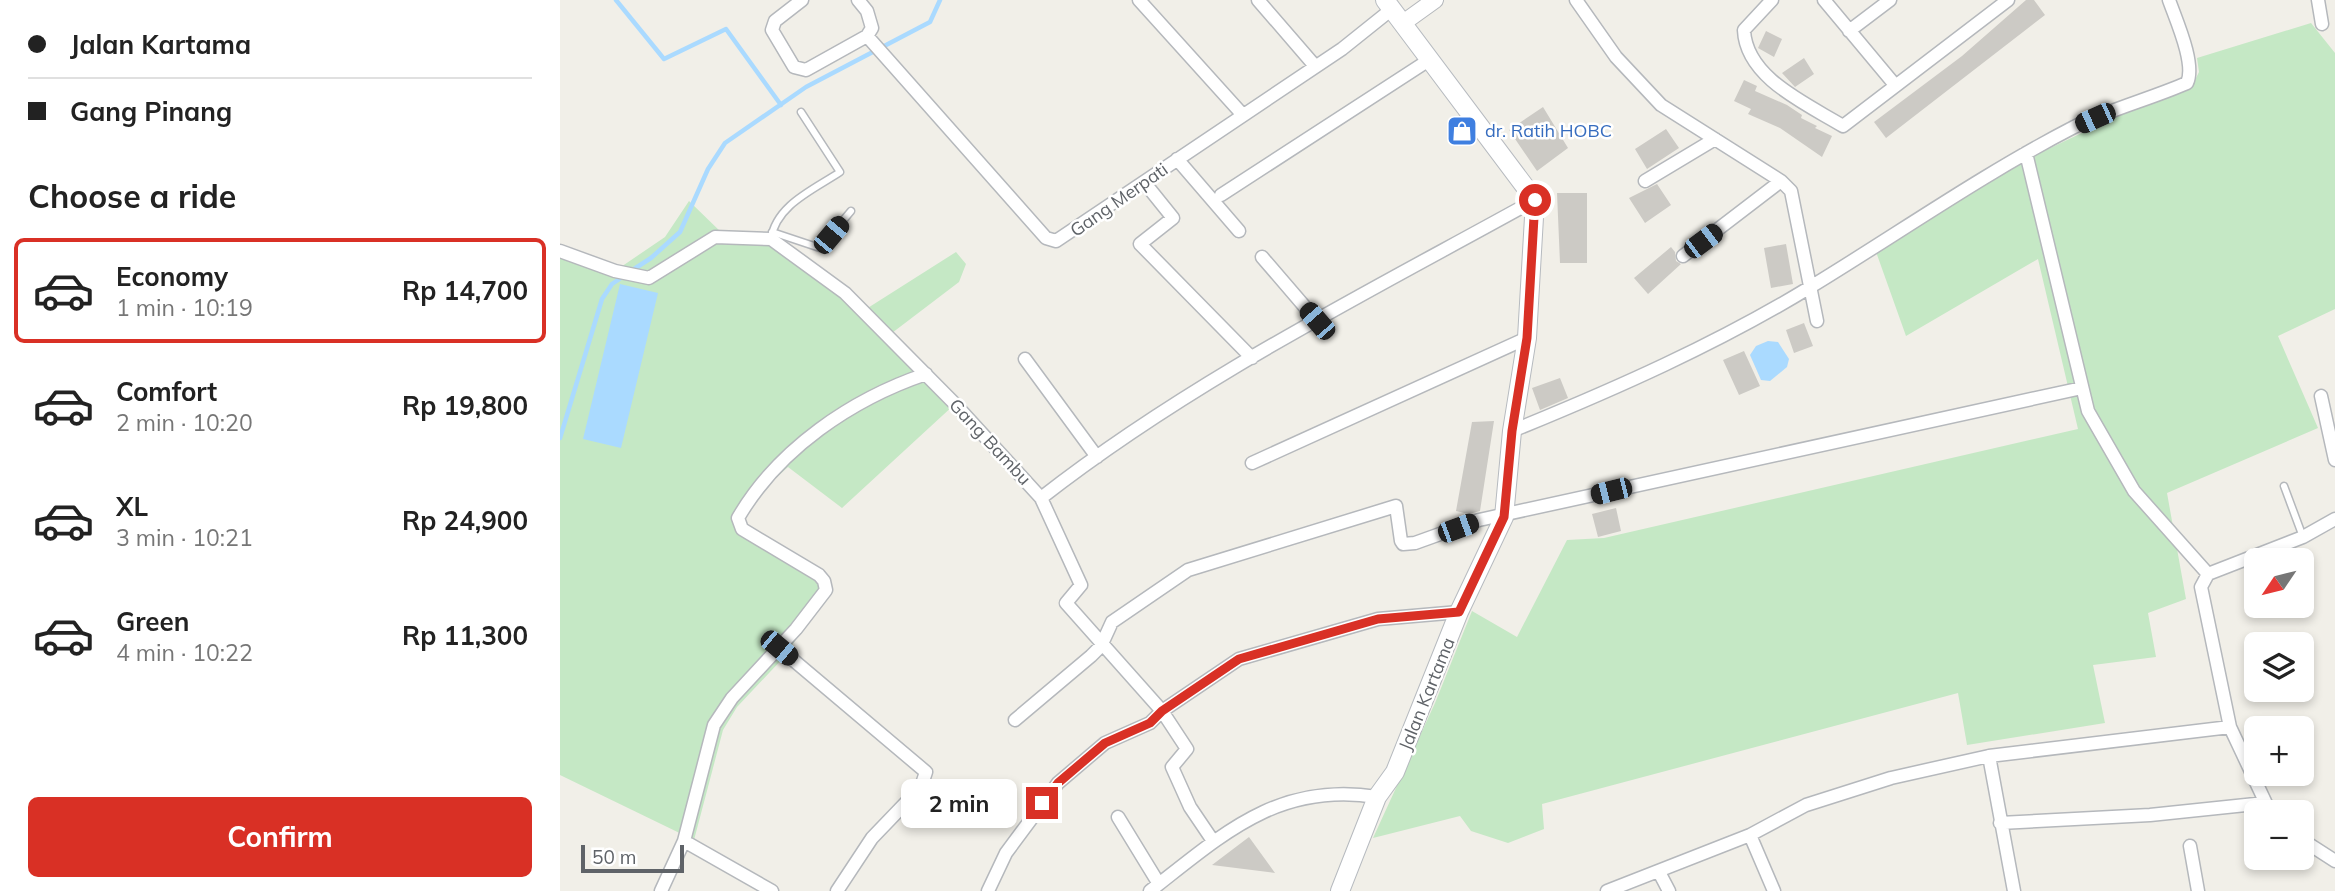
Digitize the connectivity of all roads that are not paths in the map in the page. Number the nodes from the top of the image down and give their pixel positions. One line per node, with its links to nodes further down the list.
1 (802, 0): 16 (street)
2 (858, 0): 16 (street)
3 (1139, 0): 21 (street)
4 (1258, 0): 18 (street)
5 (1435, 0): 13 (street)
6 (1577, 0): 22 (street)
7 (1772, 0): 19 (street)
8 (1824, 0): 15 (street)
9 (1890, 0): 15 (street)
10 (2008, 0): 19 (street)
11 (2169, 0): 23 (street)
12 (2318, 0): 14 (street)
13 (1393, 11): 17 (main road); 18 (street, Gang Merpati)
14 (2322, 24)
15 (1849, 31): 19 (street)
16 (870, 39): 27 (street, Gang Merpati)
17 (1429, 60): 28 (street); 29 (main road)
18 (1314, 66): 21 (street, Gang Merpati)
19 (1895, 85)
20 (801, 112): 32 (lane)
21 (1242, 114): 24 (street, Gang Merpati)
22 (1714, 139): 25 (street); 26 (street)
23 (2026, 153): 36 (street); 43 (street)
24 (1177, 159): 27 (street, Gang Merpati); 31 (street)
25 (1644, 181)
26 (1781, 181): 34 (street); 36 (street)
27 (1144, 183): 40 (street)
28 (1221, 195)
29 (1535, 200): 37 (street, Gang Bambu); 39 (main road, Jalan Kartama)
30 (851, 211): 32 (lane)
31 (1239, 231)
32 (772, 236): 33 (street); 42 (street, Gang Bambu)
33 (560, 250)
34 (1683, 256)
35 (1262, 257): 37 (street)
36 (1810, 288): 38 (street); 45 (street)
37 (1317, 321): 40 (street, Gang Bambu)
38 (1817, 321)
39 (1527, 338): 45 (main road, Jalan Kartama); 48 (street)
40 (1252, 358): 46 (street, Gang Bambu)
41 (1025, 359): 46 (street)
42 (926, 373): 50 (street, Gang Bambu); 57 (street)
43 (2082, 388): 51 (street); 54 (street)
44 (2321, 396): 47 (street)
45 (1512, 431): 51 (main road, Jalan Kartama)
46 (1097, 457): 50 (street, Gang Bambu)
47 (2335, 460)
48 (1252, 463)
49 (2284, 486): 53 (lane)
50 (1041, 498): 56 (street)
51 (1504, 517): 55 (main road, Jalan Kartama); 56 (street)
52 (2335, 519): 53 (street)
53 (2303, 537): 54 (street)
54 (2208, 574): 60 (street)
55 (1459, 612): 58 (street); 62 (main road, Jalan Kartama)
56 (1101, 646): 58 (street); 59 (street)
57 (779, 648): 68 (street); 77 (street)
58 (1162, 711): 69 (street); 78 (street)
59 (1015, 720)
60 (2230, 727): 61 (street); 63 (street)
61 (1989, 756): 66 (street); 67 (street)
62 (1377, 797): 69 (street); 79 (main road, Jalan Kartama)
63 (2264, 800)
64 (2244, 809): 66 (street)
65 (1118, 817): 74 (street)
66 (2000, 823): 83 (street)
67 (1750, 835): 73 (street); 82 (street)
68 (684, 841): 75 (street); 76 (street)
69 (1213, 841): 74 (street)
70 (2190, 846): 84 (street)
71 (2314, 847): 72 (street)
72 (2335, 861)
73 (1659, 872): 80 (street); 81 (street)
74 (1155, 887)
75 (661, 891)
76 (772, 891)
77 (837, 891)
78 (988, 891)
79 (1340, 891)
80 (1607, 891)
81 (1669, 891)
82 (1774, 891)
83 (2014, 891)
84 (2198, 891)

